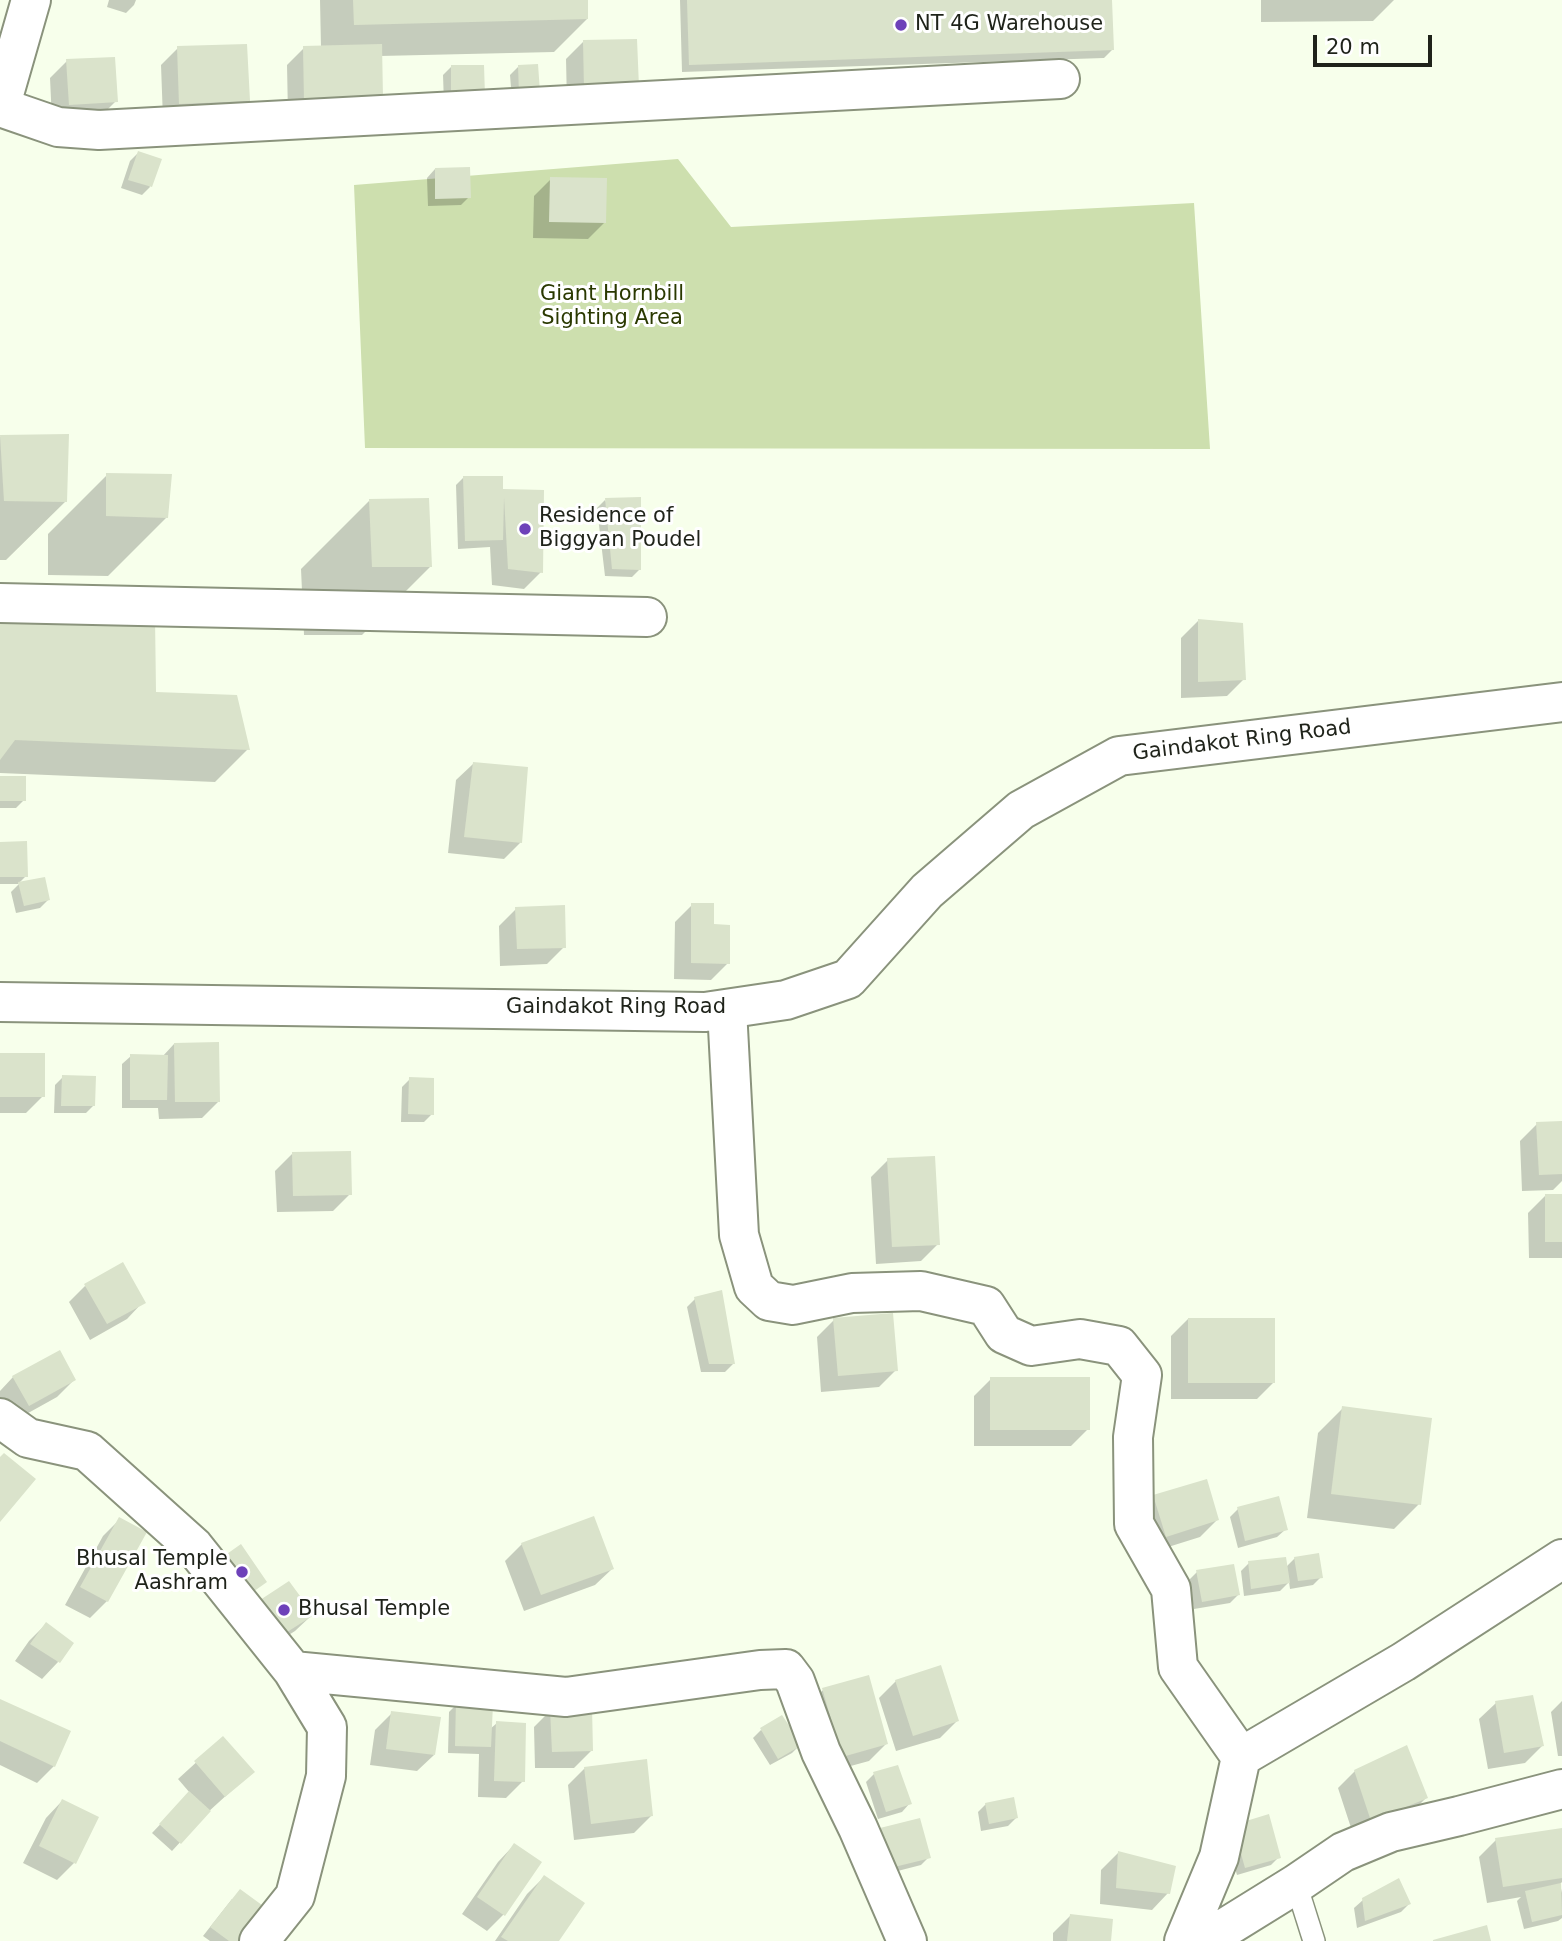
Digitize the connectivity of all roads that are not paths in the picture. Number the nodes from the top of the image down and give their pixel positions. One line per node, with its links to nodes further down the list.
1 (31, 0): 3 (street)
2 (1060, 79): 3 (street)
3 (0, 108)
4 (0, 603): 5 (street)
5 (647, 617)
6 (1562, 702): 8 (street, Gaindakot Ring Road)
7 (0, 1002): 8 (street, Gaindakot Ring Road)
8 (727, 1009): 12 (street)
9 (0, 1418): 11 (street)
10 (1562, 1559): 12 (street)
11 (293, 1671): 15 (street); 16 (street)
12 (1241, 1757): 17 (street)
13 (1562, 1789): 14 (street)
14 (1296, 1884): 18 (street); 19 (lane)
15 (259, 1941)
16 (907, 1941)
17 (1184, 1941)
18 (1204, 1941)
19 (1314, 1941)

